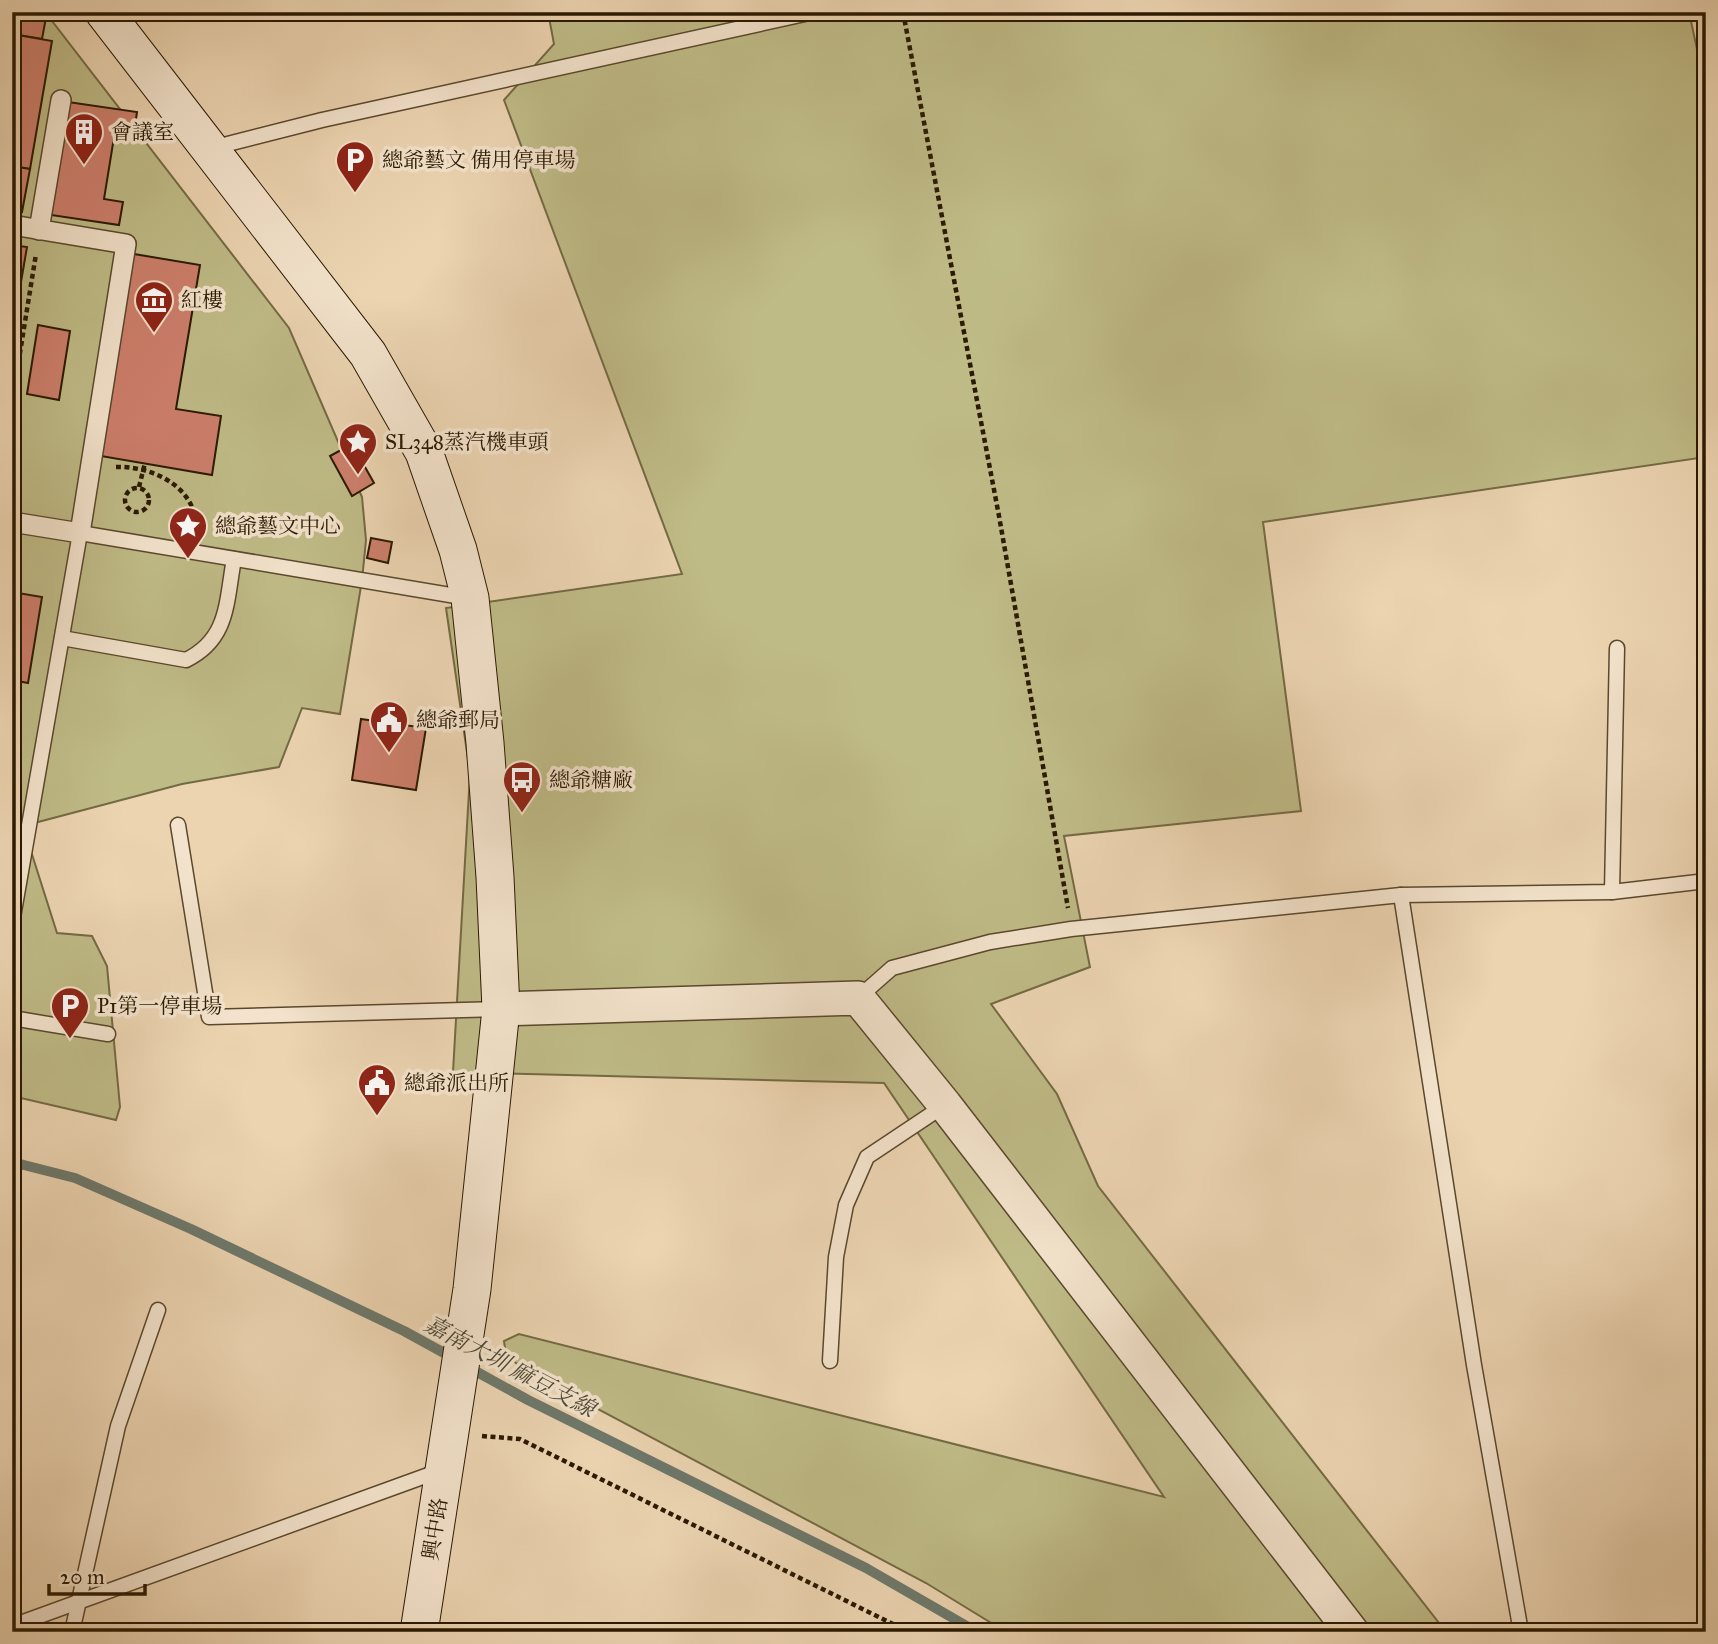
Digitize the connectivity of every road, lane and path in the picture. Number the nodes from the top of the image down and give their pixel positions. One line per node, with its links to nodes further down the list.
1 (104, 12): 5 (main road, 興中路)
2 (814, 12): 5 (lane)
3 (903, 12): 25 (path)
4 (61, 100): 7 (street)
5 (211, 148): 17 (main road, 興中路)
6 (12, 225): 7 (street)
7 (39, 230): 8 (path); 11 (street)
8 (12, 364)
9 (145, 463): 10 (path)
10 (144, 470): 11 (path); 12 (path); 15 (path)
11 (89, 477): 14 (street)
12 (139, 487): 12 (path)
13 (12, 522): 14 (street)
14 (80, 533): 15 (lane); 18 (lane)
15 (191, 552): 16 (lane)
16 (234, 559): 17 (lane); 18 (lane)
17 (470, 598): 27 (main road, 興中路)
18 (62, 638): 24 (lane)
19 (1618, 648): 22 (lane)
20 (178, 825): 27 (lane)
21 (1706, 881): 22 (lane)
22 (1612, 892): 23 (lane)
23 (1401, 895): 25 (lane); 40 (lane)
24 (12, 923)
25 (1071, 929): 26 (lane)
26 (858, 998): 27 (street); 30 (street)
27 (500, 1009): 33 (main road, 興中路)
28 (12, 1018): 29 (lane)
29 (108, 1034)
30 (945, 1105): 32 (lane); 39 (street)
31 (158, 1310): 34 (lane)
32 (830, 1361)
33 (448, 1443): 34 (lane); 37 (main road, 興中路); 38 (path)
34 (78, 1602): 35 (lane); 36 (lane)
35 (12, 1626)
36 (72, 1632)
37 (419, 1632)
38 (909, 1632)
39 (1352, 1632)
40 (1521, 1632)

